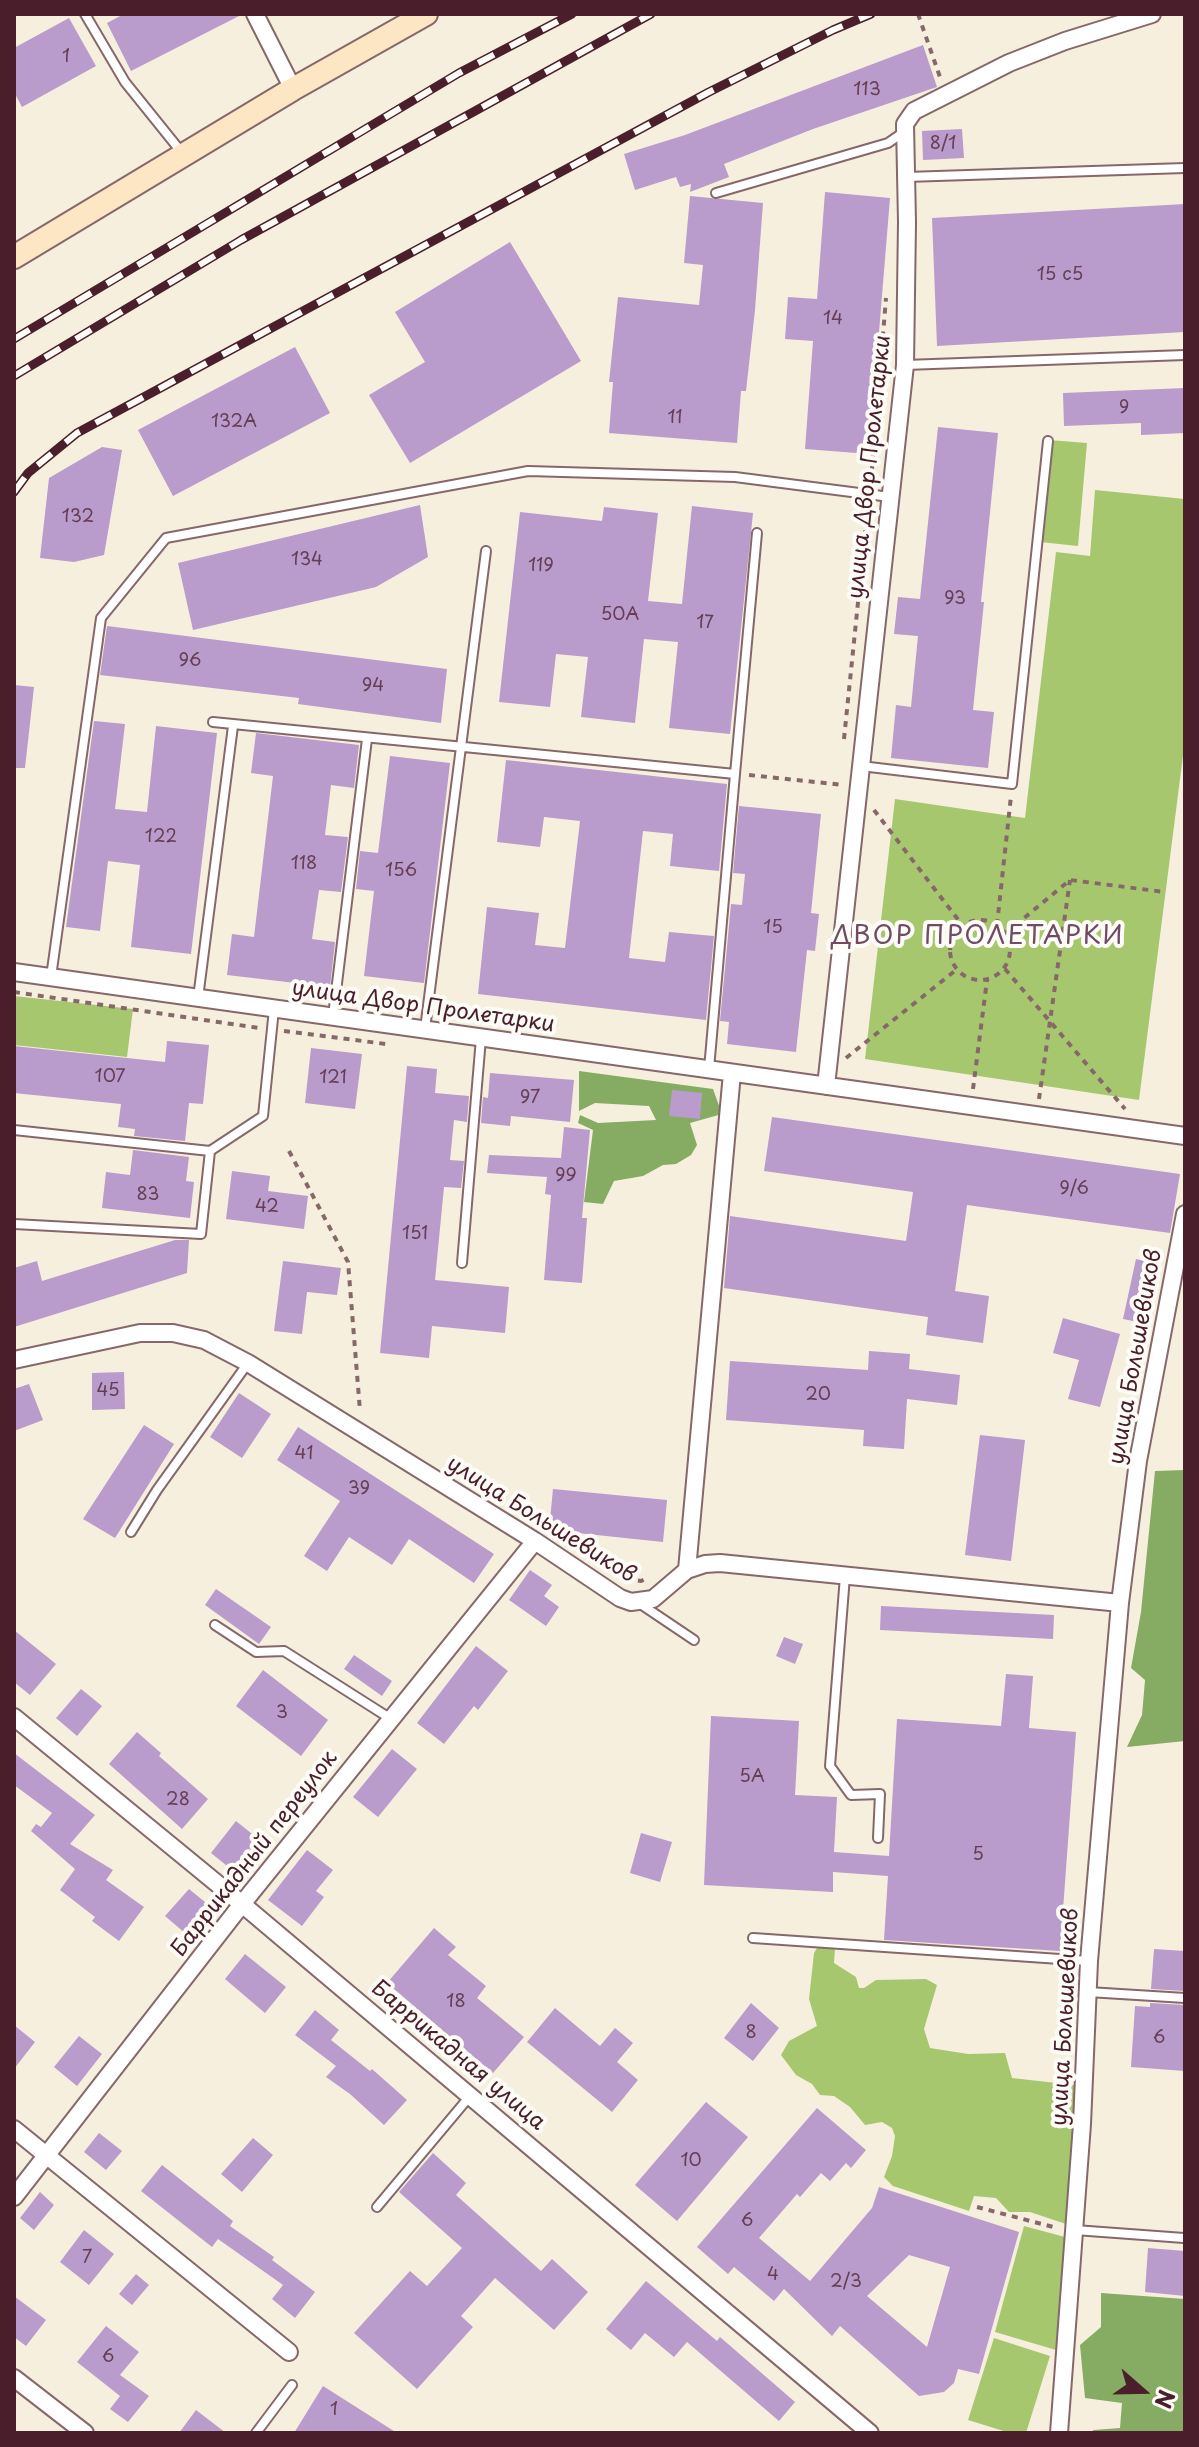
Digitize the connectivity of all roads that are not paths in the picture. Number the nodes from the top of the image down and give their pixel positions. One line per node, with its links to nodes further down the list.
1 (85, 14): 7 (lane)
2 (255, 14): 5 (street)
3 (426, 14): 5 (main road)
4 (1152, 14): 6 (street)
5 (293, 89): 7 (main road)
6 (904, 132): 9 (street, улица Двор Пролетарки); 10 (lane)
7 (183, 155): 11 (main road)
8 (1185, 168): 9 (lane)
9 (905, 177): 13 (street, улица Двор Пролетарки)
10 (716, 193)
11 (14, 257)
12 (1185, 355): 13 (lane)
13 (905, 365): 15 (street, улица Двор Пролетарки)
14 (1048, 441): 22 (lane)
15 (891, 497): 22 (street, улица Двор Пролетарки); 25 (lane)
16 (757, 533): 23 (lane)
17 (486, 551): 21 (lane)
18 (213, 722): 19 (lane)
19 (233, 726): 20 (lane); 26 (lane)
20 (367, 739): 21 (lane); 28 (lane)
21 (460, 748): 23 (lane); 29 (lane)
22 (861, 766): 33 (street, улица Двор Пролетарки)
23 (735, 774): 31 (lane)
24 (14, 972): 25 (street, улица Двор Пролетарки)
25 (51, 977): 26 (street, улица Двор Пролетарки)
26 (198, 998): 27 (street, улица Двор Пролетарки)
27 (274, 1009): 28 (street, улица Двор Пролетарки); 36 (lane)
28 (333, 1017): 29 (street, улица Двор Пролетарки)
29 (425, 1030): 30 (street, улица Двор Пролетарки)
30 (481, 1038): 31 (street, улица Двор Пролетарки); 39 (lane)
31 (709, 1069): 32 (street, улица Двор Пролетарки)
32 (732, 1073): 33 (street, улица Двор Пролетарки); 44 (street)
33 (826, 1086): 35 (street, улица Двор Пролетарки)
34 (14, 1130): 36 (lane)
35 (1185, 1136)
36 (210, 1151): 38 (lane)
37 (1185, 1214): 47 (street, улица Большевиков)
38 (14, 1224)
39 (462, 1263)
40 (14, 1360): 41 (street, улица Большевиков)
41 (248, 1363): 42 (lane); 43 (street, улица Большевиков)
42 (131, 1532)
43 (535, 1541): 46 (street, улица Большевиков); 51 (street, Баррикадный переулок)
44 (687, 1570): 45 (street); 46 (street, улица Большевиков)
45 (845, 1576): 47 (street); 52 (lane)
46 (638, 1603): 49 (lane)
47 (1120, 1603): 55 (street, улица Большевиков)
48 (215, 1625): 51 (lane)
49 (694, 1640)
50 (14, 1717): 53 (street, Баррикадная улица)
51 (391, 1719): 53 (street, Баррикадный переулок)
52 (878, 1838)
53 (242, 1904): 58 (street, Баррикадная улица); 60 (street, Баррикадный переулок)
54 (753, 1938): 55 (lane)
55 (1089, 1961): 56 (street, улица Большевиков)
56 (1088, 1992): 57 (lane); 63 (street, улица Большевиков)
57 (1185, 1998)
58 (470, 2096): 62 (lane); 68 (street, Баррикадная улица)
59 (14, 2129): 60 (street)
60 (48, 2156): 61 (street, Баррикадный переулок); 65 (street)
61 (14, 2197)
62 (377, 2207)
63 (1075, 2230): 64 (lane); 71 (street, улица Большевиков)
64 (1184, 2238)
65 (289, 2352)
66 (14, 2378): 69 (street)
67 (292, 2385): 70 (lane)
68 (868, 2432)
69 (85, 2433)
70 (256, 2433)
71 (1059, 2433)

